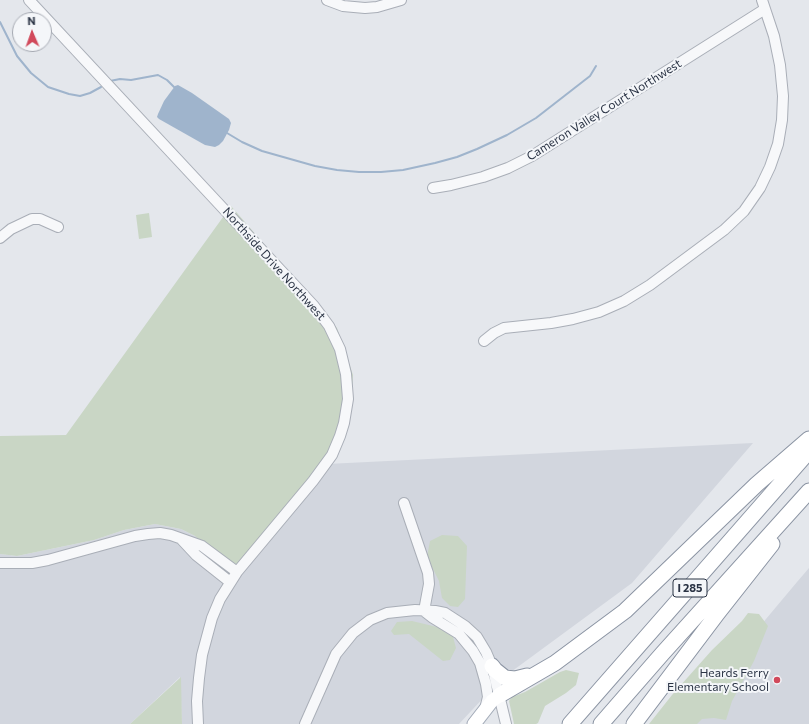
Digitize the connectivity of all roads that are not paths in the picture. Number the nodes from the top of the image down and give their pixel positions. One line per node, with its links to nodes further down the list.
1 (29, 0): 16 (street, Northside Drive Northwest)
2 (327, 0): 3 (street)
3 (401, 0)
4 (764, 4): 5 (street, Cameron Valley Court Northwest); 8 (street)
5 (433, 188)
6 (58, 227): 7 (street)
7 (0, 238)
8 (484, 341)
9 (809, 439): 20 (highway)
10 (809, 451): 27 (highway, I 285)
11 (809, 491): 28 (highway, I 285)
12 (809, 498): 29 (highway)
13 (404, 503): 18 (street)
14 (182, 540): 15 (street); 16 (street); 17 (street)
15 (0, 563)
16 (237, 572): 17 (street, Northside Drive Northwest)
17 (230, 582): 23 (street, Northside Drive Northwest)
18 (424, 611): 19 (street); 22 (street); 24 (street)
19 (492, 666): 20 (highway); 21 (street)
20 (540, 672): 21 (highway)
21 (500, 695): 22 (main road); 26 (street)
22 (485, 710): 25 (main road)
23 (198, 724)
24 (305, 724)
25 (474, 724)
26 (506, 724)
27 (570, 724)
28 (601, 724)
29 (634, 724)

